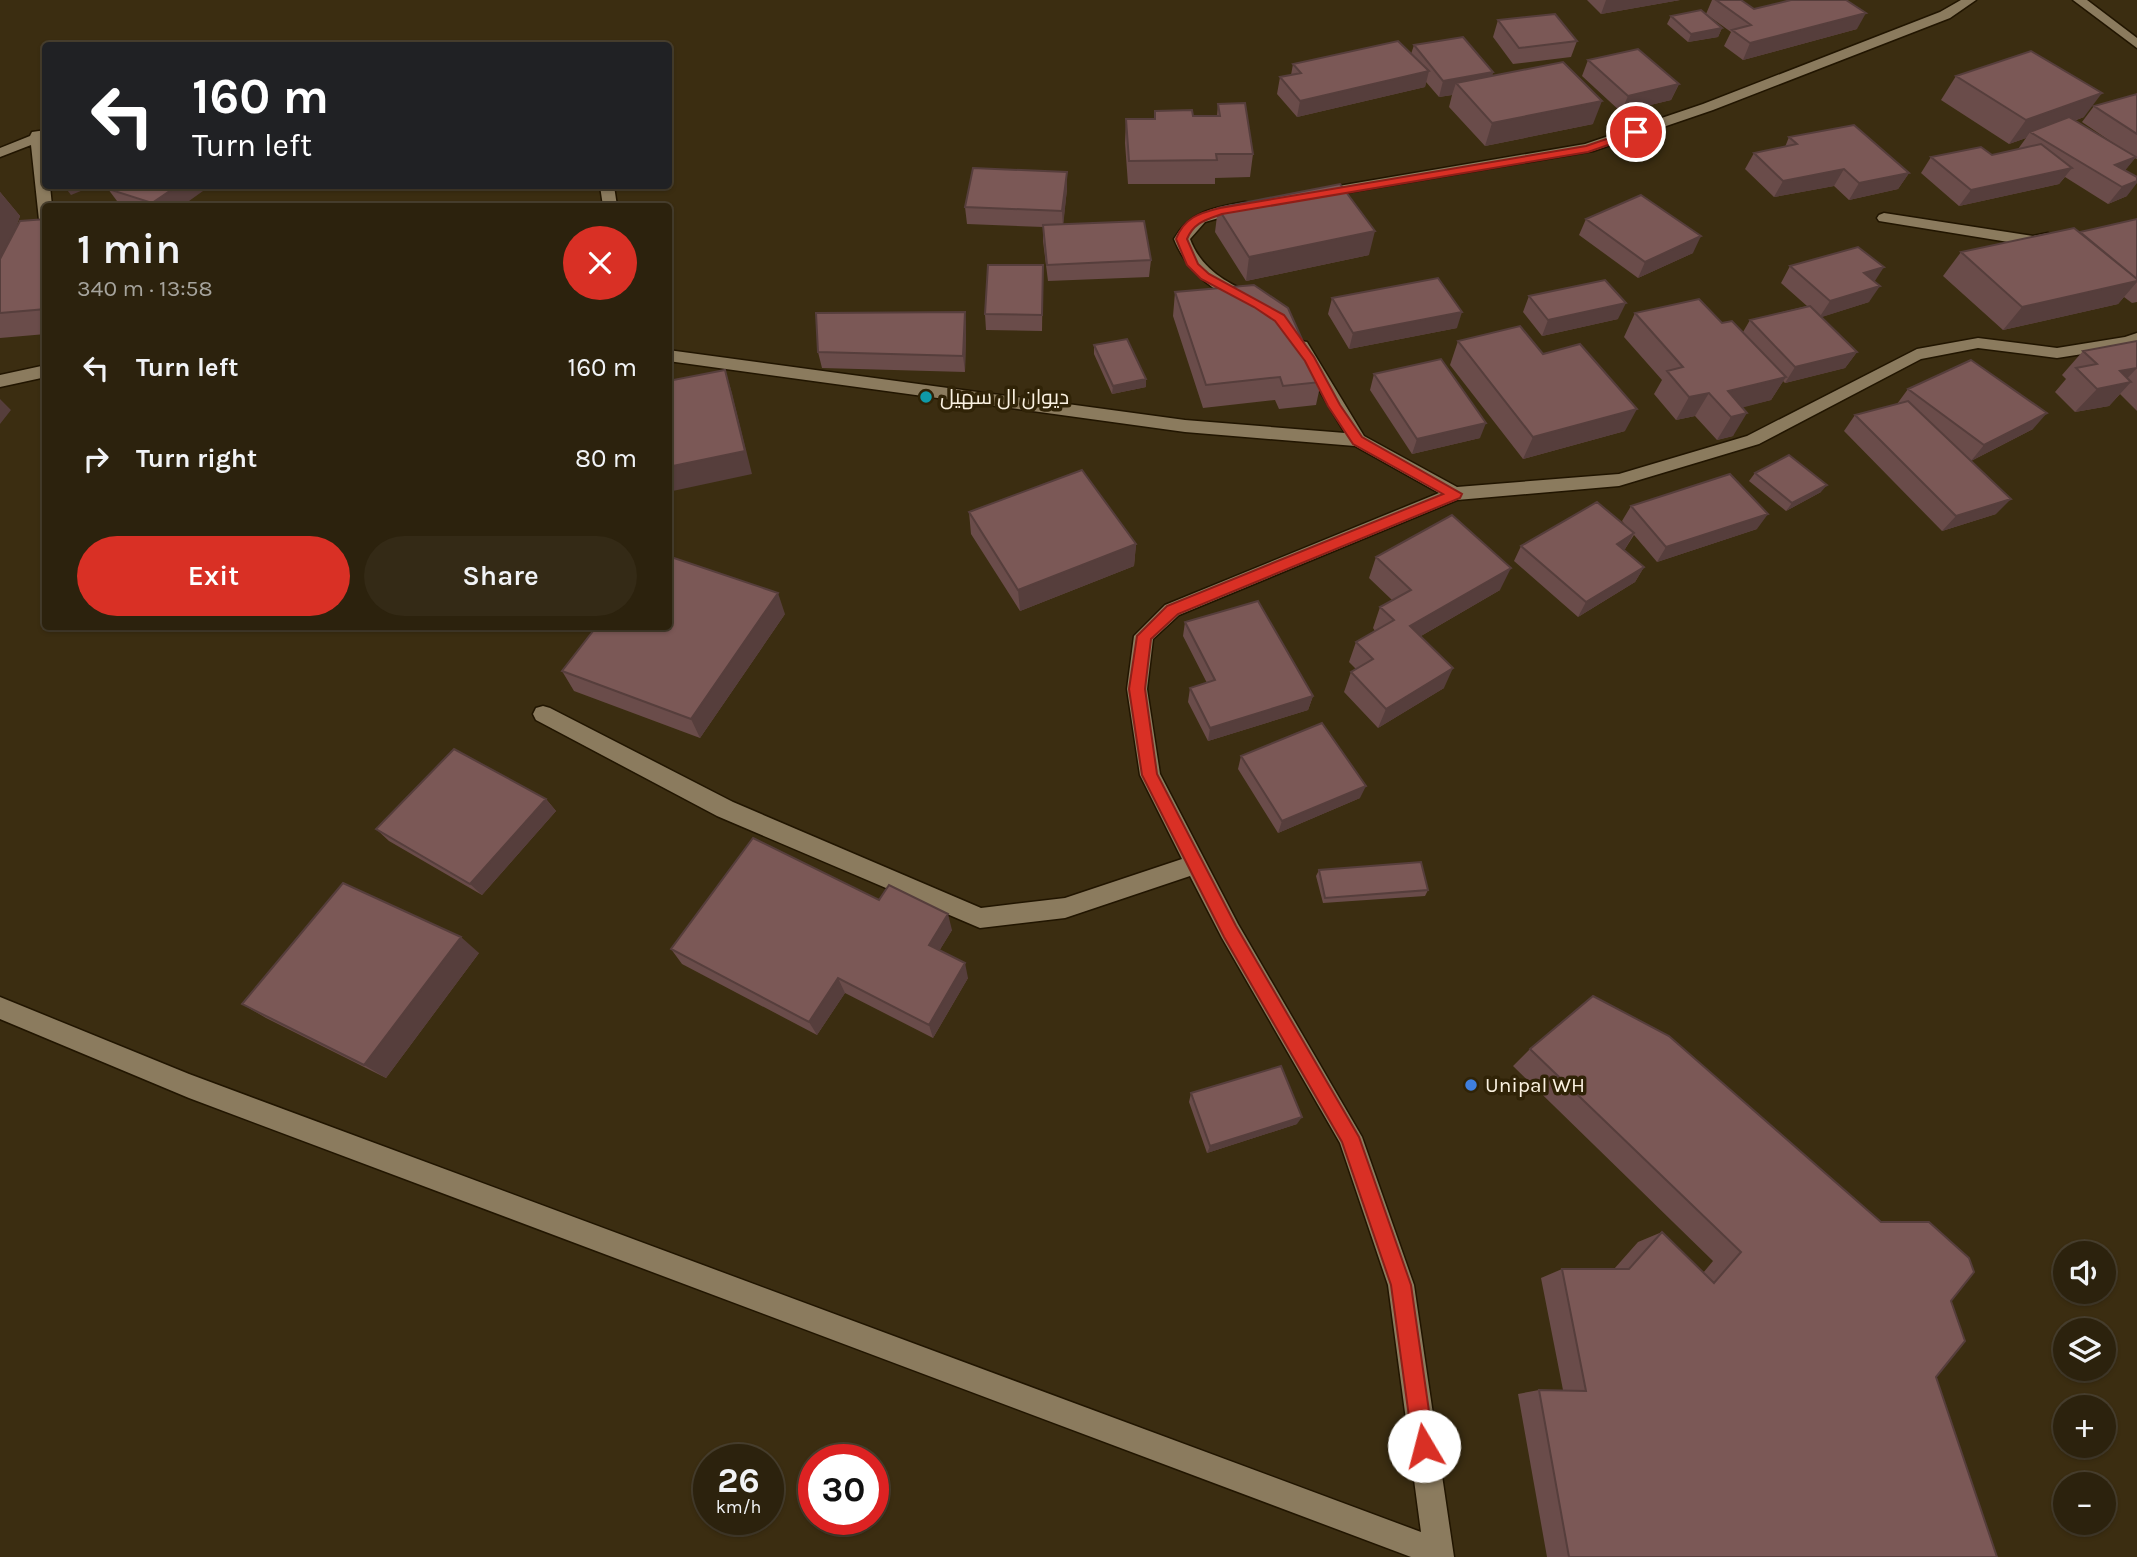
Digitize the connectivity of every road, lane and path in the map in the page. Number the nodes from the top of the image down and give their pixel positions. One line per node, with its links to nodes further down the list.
1 (1970, 0): 6 (street)
2 (2079, 0): 3 (street)
3 (2137, 44)
4 (41, 135): 5 (street)
5 (0, 153)
6 (1298, 196)
7 (1259, 203): 10 (street)
8 (1884, 218): 9 (street)
9 (2059, 236)
10 (1269, 311)
11 (1293, 335): 16 (street)
12 (2137, 338): 17 (street)
13 (672, 356): 16 (street)
14 (42, 372): 15 (street)
15 (0, 381)
16 (1358, 440): 17 (street)
17 (1455, 494): 19 (street)
18 (543, 714): 19 (street)
19 (1196, 864): 21 (street)
20 (0, 1008): 21 (street)
21 (1439, 1555)

